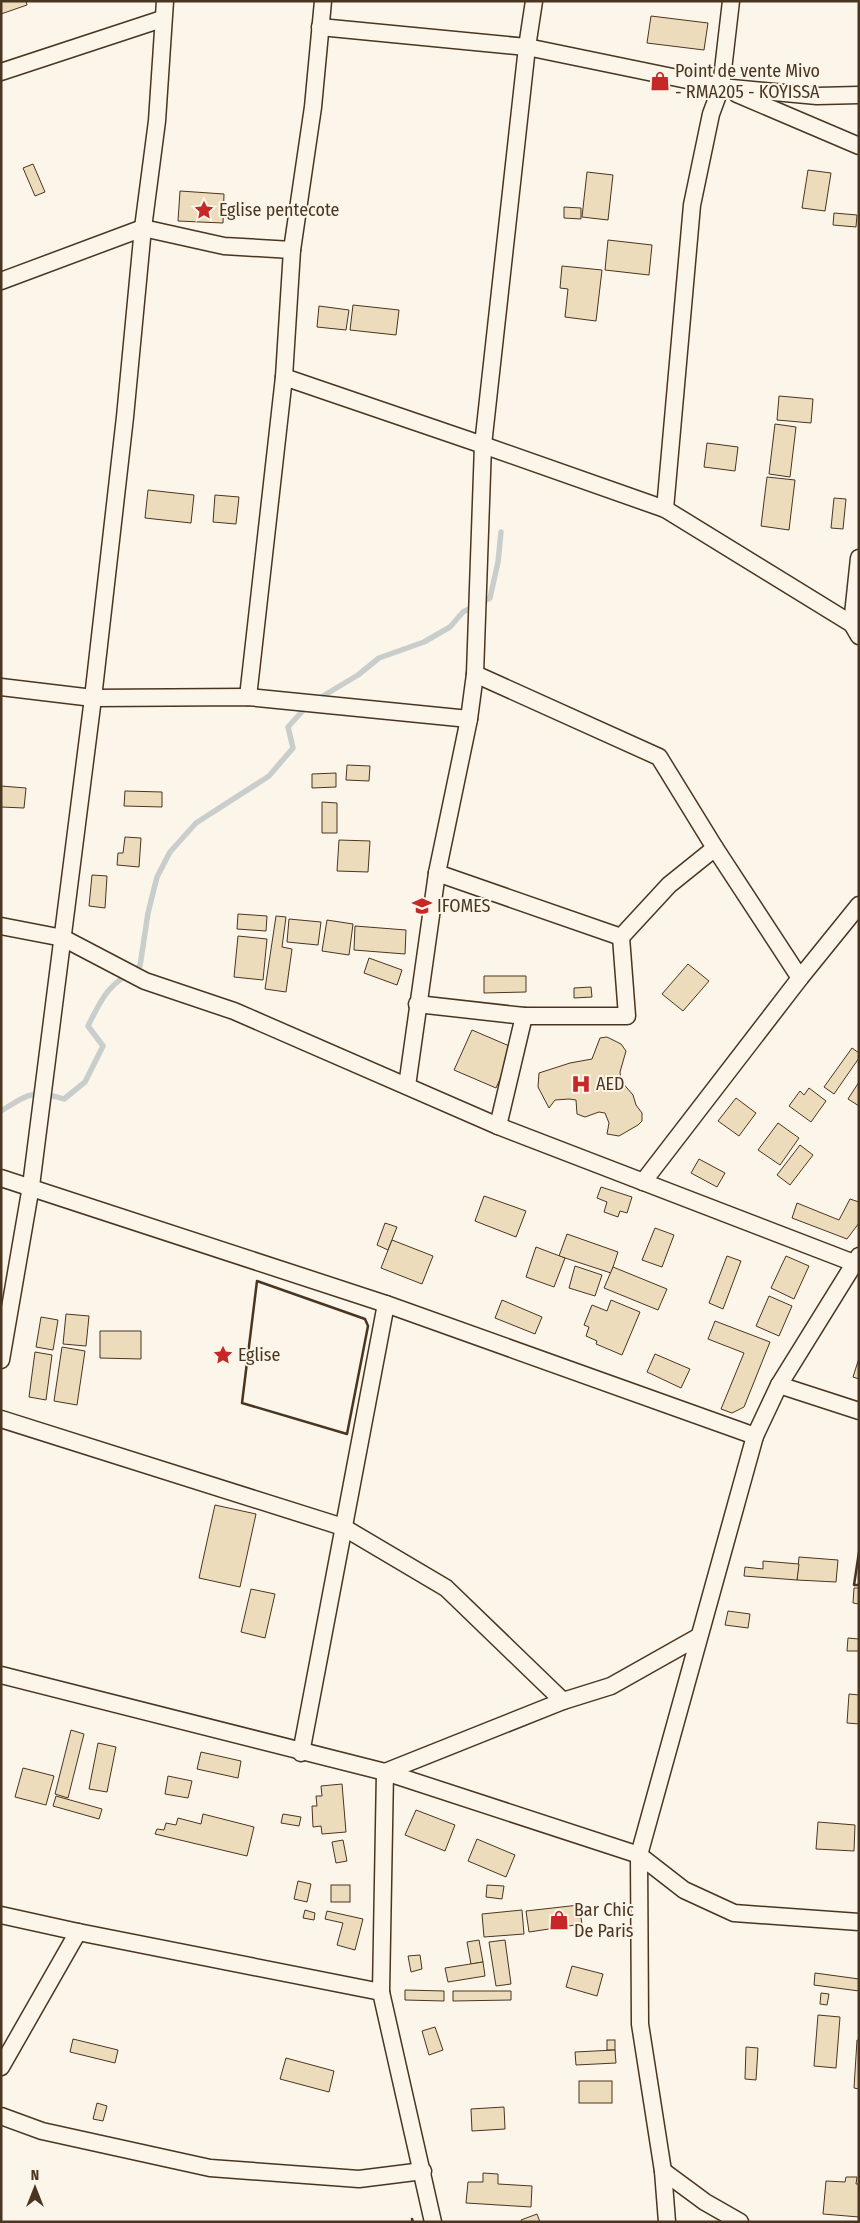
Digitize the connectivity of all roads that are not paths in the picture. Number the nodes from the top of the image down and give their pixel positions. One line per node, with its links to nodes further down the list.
1 (165, 1): 5 (street)
2 (323, 1): 6 (street)
3 (534, 1): 7 (street)
4 (731, 1): 9 (street)
5 (162, 19): 8 (street); 12 (street)
6 (320, 27): 7 (street); 13 (street)
7 (527, 47): 9 (street); 16 (street)
8 (1, 72)
9 (721, 87): 10 (street); 11 (street); 17 (street)
10 (859, 95)
11 (859, 146)
12 (143, 228): 13 (street); 14 (street); 23 (street)
13 (292, 250): 15 (street)
14 (1, 281)
15 (284, 377): 16 (street); 22 (street)
16 (484, 445): 17 (street); 20 (street)
17 (665, 509): 19 (street)
18 (859, 558): 19 (street)
19 (855, 630)
20 (475, 674): 24 (street); 25 (street)
21 (1, 687): 23 (street)
22 (248, 697): 23 (street); 24 (street)
23 (93, 698): 30 (street)
24 (469, 719): 26 (street)
25 (715, 848): 29 (street); 31 (street)
26 (437, 873): 29 (street); 32 (street)
27 (859, 905): 31 (street)
28 (1, 926): 30 (street)
29 (621, 937): 33 (street)
30 (63, 938): 34 (street); 38 (street)
31 (800, 978): 37 (street)
32 (417, 1004): 33 (street); 34 (street)
33 (524, 1016): 35 (street)
34 (407, 1086): 35 (street)
35 (498, 1126): 37 (street)
36 (1, 1178): 38 (street)
37 (643, 1182): 39 (street)
38 (31, 1186): 40 (street); 41 (street)
39 (856, 1259): 42 (street)
40 (386, 1304): 45 (street); 46 (street)
41 (1, 1360)
42 (779, 1385): 43 (street); 45 (street)
43 (859, 1410)
44 (1, 1419): 46 (street)
45 (755, 1436): 47 (street)
46 (343, 1527): 49 (street); 50 (street)
47 (698, 1637): 49 (street); 52 (street)
48 (1, 1676): 50 (street)
49 (563, 1701): 51 (street)
50 (301, 1753): 51 (street)
51 (385, 1772): 52 (street); 56 (street)
52 (639, 1855): 54 (street); 60 (street)
53 (1, 1915): 55 (street)
54 (859, 1922)
55 (78, 1932): 56 (street); 57 (street)
56 (381, 1992): 59 (street)
57 (1, 2067)
58 (1, 2116): 59 (street)
59 (423, 2172): 61 (street)
60 (663, 2172): 62 (street); 63 (street)
61 (433, 2222)
62 (667, 2222)
63 (740, 2222)

